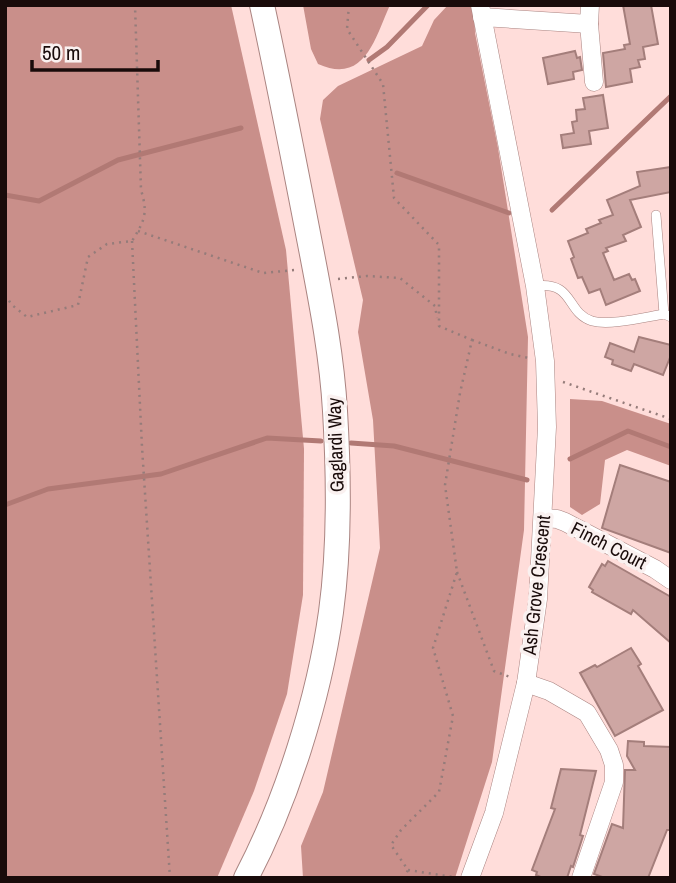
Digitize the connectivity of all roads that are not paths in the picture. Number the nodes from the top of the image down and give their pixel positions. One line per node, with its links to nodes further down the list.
1 (262, 5): 12 (main road, Gaglardi Way)
2 (590, 5): 4 (street)
3 (481, 11): 4 (street, Ash Grove Crescent); 7 (street, Ash Grove Crescent)
4 (589, 24): 5 (street)
5 (594, 82)
6 (656, 215): 8 (lane)
7 (535, 286): 8 (lane); 9 (street, Ash Grove Crescent)
8 (667, 316)
9 (544, 518): 10 (street, Finch Court); 11 (street, Ash Grove Crescent)
10 (671, 580)
11 (526, 683): 13 (street, Ash Grove Crescent); 14 (street)
12 (246, 878)
13 (470, 878)
14 (581, 878)

